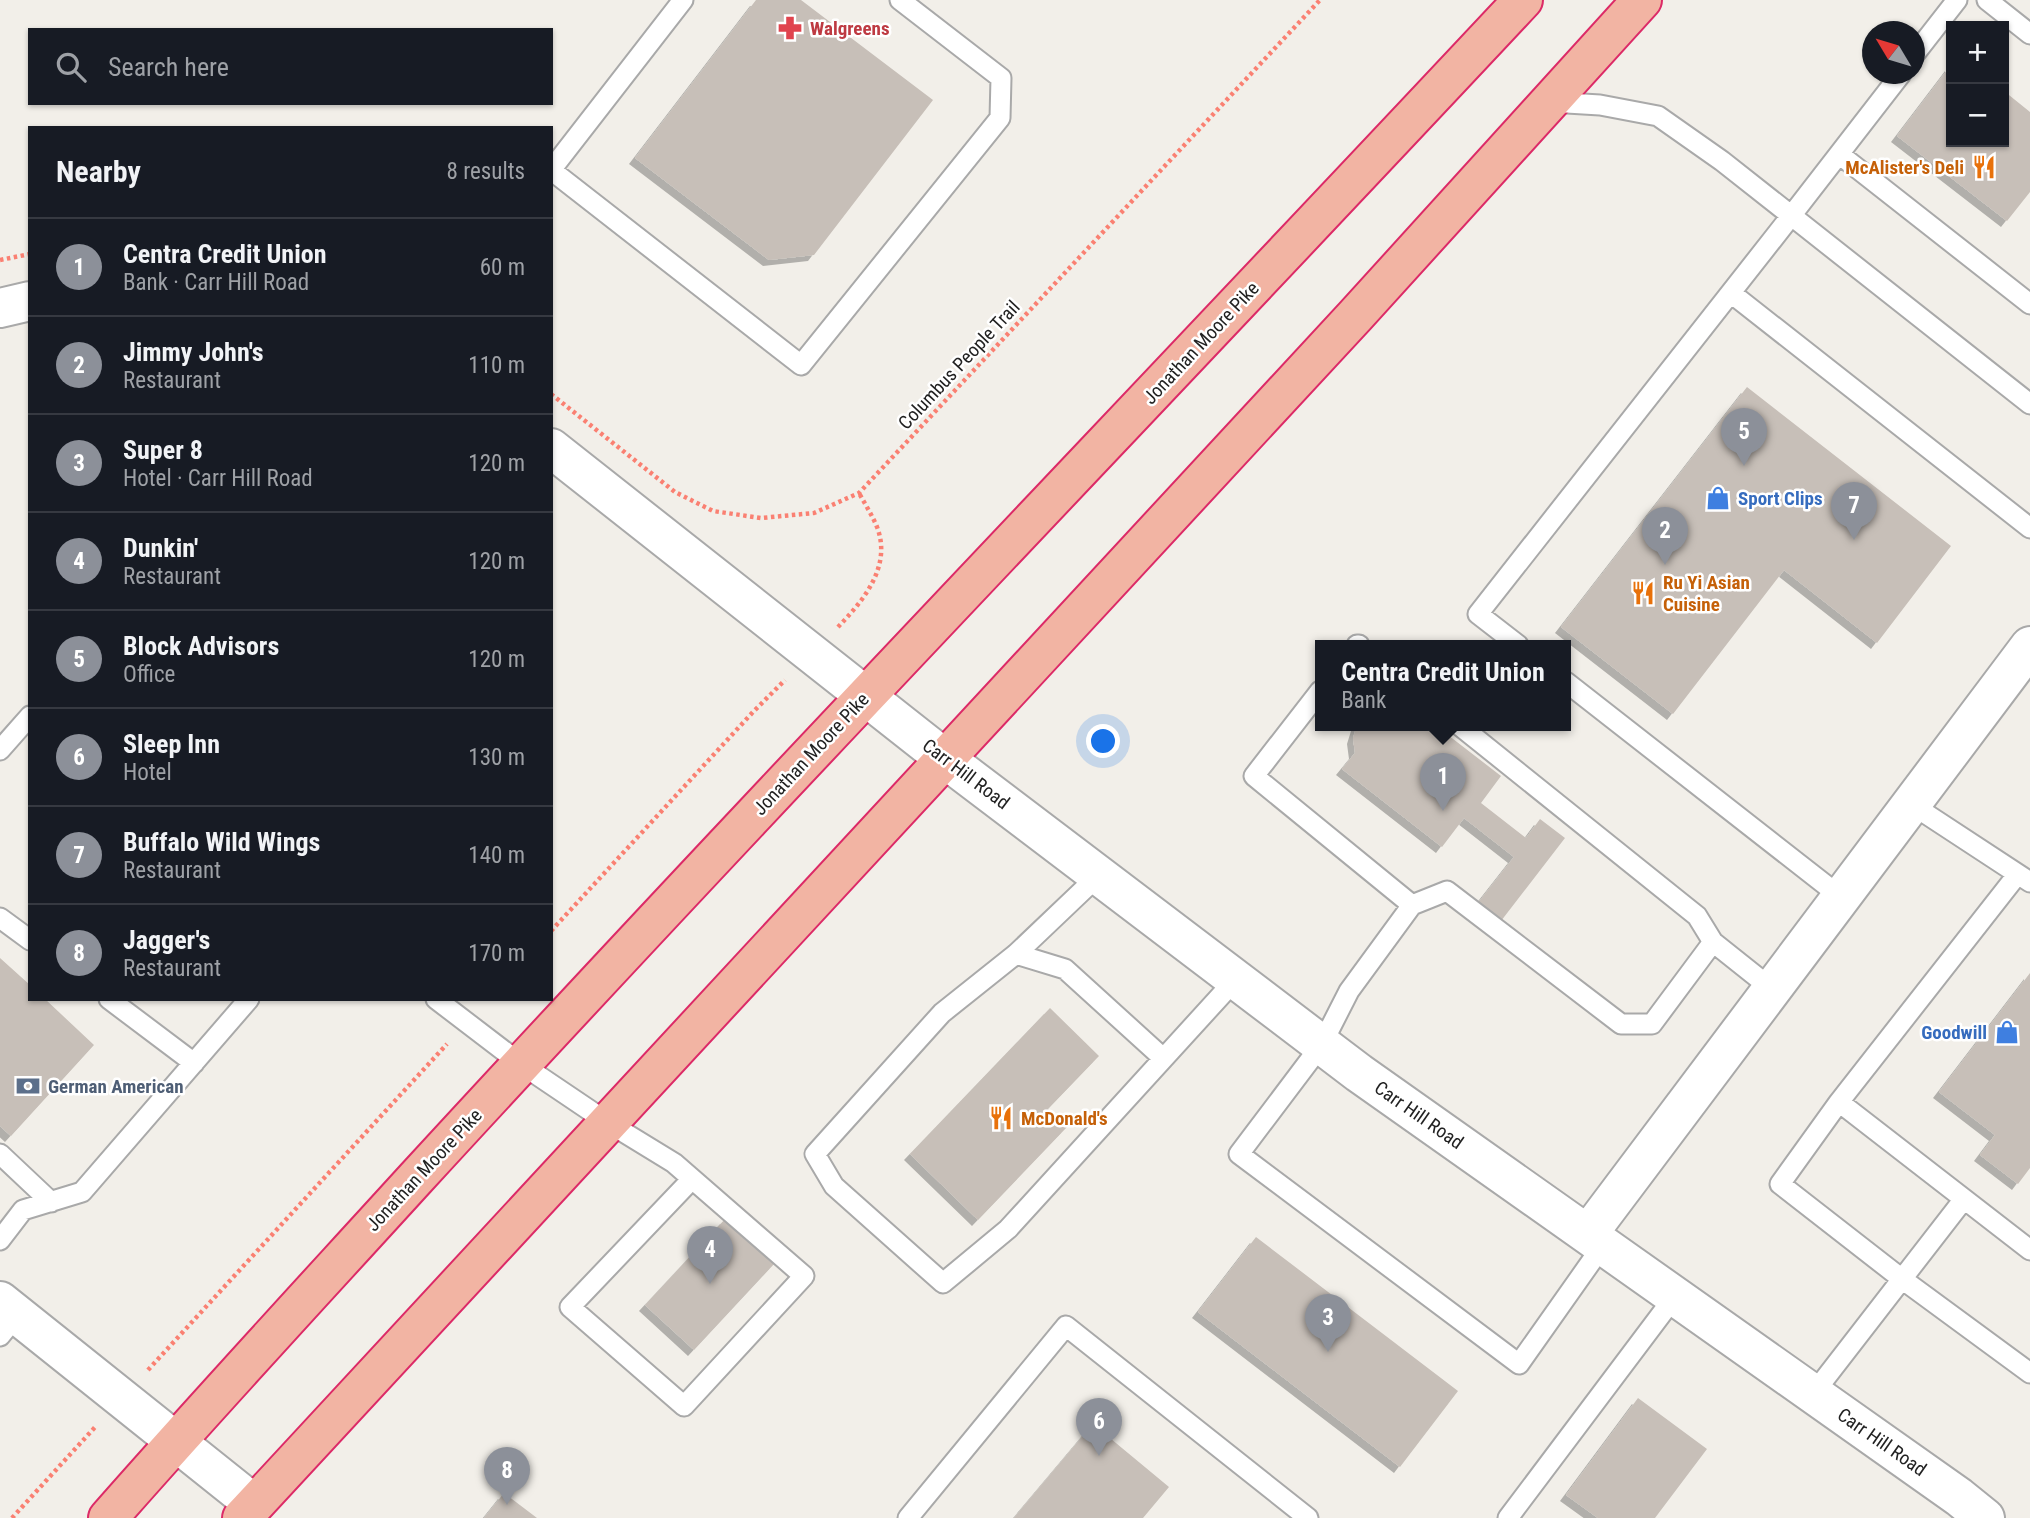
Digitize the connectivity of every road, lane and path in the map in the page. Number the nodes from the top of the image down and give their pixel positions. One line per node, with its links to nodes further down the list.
1 (683, 0): 13 (lane)
2 (900, 0): 14 (lane)
3 (1320, 0): 25 (path, Columbus People Trail)
4 (1523, 0): 31 (highway, Jonathan Moore Pike)
5 (1642, 0): 11 (highway)
6 (1957, 0): 9 (lane)
7 (1987, 0): 8 (lane)
8 (2030, 34)
9 (1925, 41)
10 (1893, 84): 12 (lane)
11 (1549, 102): 15 (lane); 37 (highway)
12 (1839, 154): 15 (lane); 20 (lane)
13 (553, 167)
14 (553, 172)
15 (1791, 216): 18 (lane); 23 (lane)
16 (28, 254): 17 (path)
17 (0, 260)
18 (1731, 293): 26 (lane); 28 (lane)
19 (28, 301): 21 (street)
20 (2030, 304)
21 (0, 308)
22 (553, 396): 25 (path, Columbus People Trail)
23 (2030, 404)
24 (553, 450): 31 (street, Carr Hill Road)
25 (859, 493): 27 (path)
26 (2030, 528)
27 (852, 612)
28 (1512, 640)
29 (2030, 646): 38 (street)
30 (1571, 686): 41 (lane)
31 (865, 696): 37 (street, Carr Hill Road); 57 (highway, Jonathan Moore Pike)
32 (1315, 699): 42 (lane)
33 (753, 712): 44 (path)
34 (28, 718): 36 (lane)
35 (1466, 731): 46 (lane)
36 (0, 750)
37 (944, 758): 39 (street, Carr Hill Road); 59 (highway)
38 (1911, 804): 40 (lane); 41 (street)
39 (1099, 875): 47 (lane); 48 (street, Carr Hill Road)
40 (2023, 878): 58 (lane)
41 (1841, 897): 49 (street)
42 (1412, 905): 46 (lane); 54 (lane)
43 (0, 918): 45 (lane)
44 (553, 929)
45 (28, 939)
46 (1713, 942): 49 (lane)
47 (1016, 954): 55 (lane); 55 (lane)
48 (1236, 979): 54 (street, Carr Hill Road); 55 (lane)
49 (1772, 989): 65 (street)
50 (112, 1001): 56 (lane)
51 (247, 1001): 56 (lane)
52 (439, 1001): 57 (lane)
53 (447, 1043): 70 (path)
54 (1322, 1044): 65 (street, Carr Hill Road); 65 (lane)
55 (1163, 1058)
56 (194, 1063): 63 (lane)
57 (521, 1064): 59 (lane); 74 (highway, Jonathan Moore Pike)
58 (1839, 1102): 62 (lane); 67 (lane)
59 (607, 1122): 61 (lane); 75 (highway)
60 (0, 1154): 63 (lane)
61 (692, 1179): 61 (lane)
62 (1964, 1199): 66 (lane); 67 (lane)
63 (51, 1202): 64 (lane)
64 (0, 1240)
65 (1595, 1240): 68 (street, Carr Hill Road)
66 (2030, 1250)
67 (1902, 1279): 71 (lane); 72 (lane)
68 (1675, 1296): 72 (street, Carr Hill Road); 80 (lane)
69 (6, 1317): 74 (street)
70 (152, 1366)
71 (2030, 1373)
72 (1814, 1394): 81 (street, Carr Hill Road)
73 (87, 1436): 76 (path)
74 (175, 1441): 75 (street); 77 (highway, Jonathan Moore Pike)
75 (255, 1513)
76 (12, 1518)
77 (108, 1518)
78 (908, 1518): 79 (lane)
79 (1308, 1518)
80 (1508, 1518)
81 (1985, 1518)

